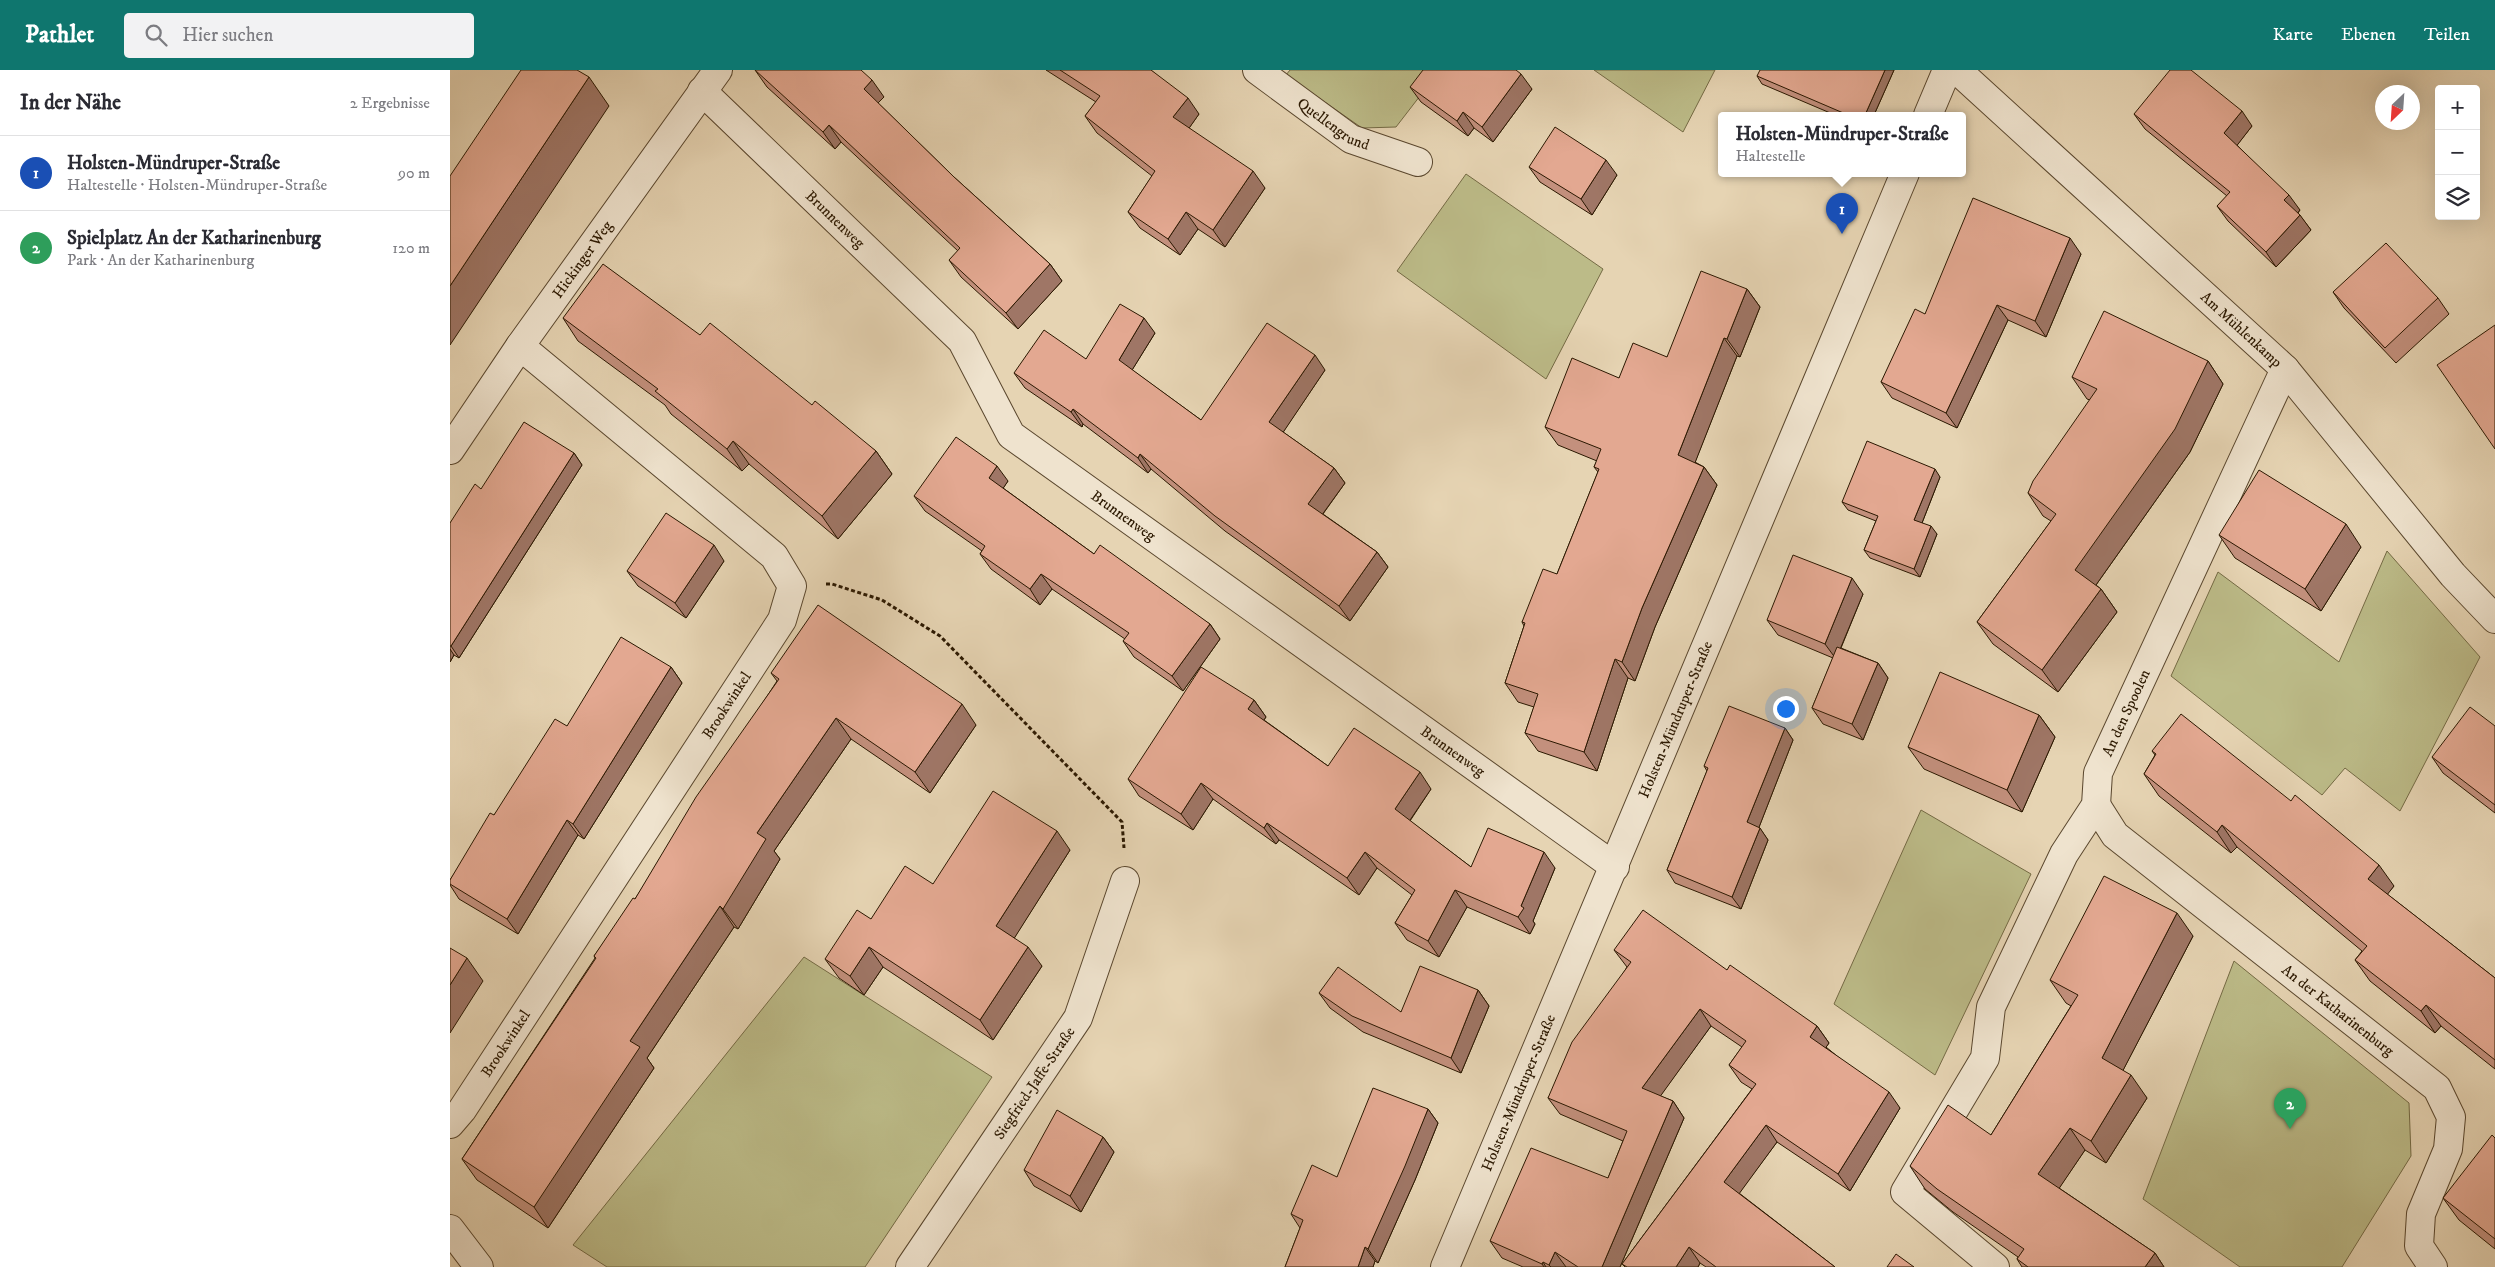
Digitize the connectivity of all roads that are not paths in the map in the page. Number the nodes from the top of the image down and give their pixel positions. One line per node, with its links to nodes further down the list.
1 (1257, 70): 6 (street, Quellengrund)
2 (1947, 70): 5 (street)
3 (1957, 70): 9 (street, Am Mühlenkamp)
4 (710, 81): 8 (street, Hickinger Weg); 13 (street, Brunnenweg)
5 (1929, 112)
6 (1418, 162)
7 (1902, 177): 13 (street, Holsten-Mündruper-Straße)
8 (520, 346): 10 (street, Hickinger Weg); 15 (street, Brookwinkel)
9 (2285, 369): 11 (street, Am Mühlenkamp); 12 (street, An den Spoolen)
10 (450, 450)
11 (2495, 619)
12 (2096, 805): 20 (street, An den Spoolen); 21 (street, An der Katharinenburg)
13 (1614, 866): 17 (street, Holsten-Mündruper-Straße)
14 (1125, 881): 19 (street, Siegfried-Jaffe-Straße)
15 (450, 1124)
16 (450, 1229): 18 (street)
17 (1449, 1266)
18 (479, 1267)
19 (910, 1267)
20 (1995, 1267)
21 (2434, 1267)

